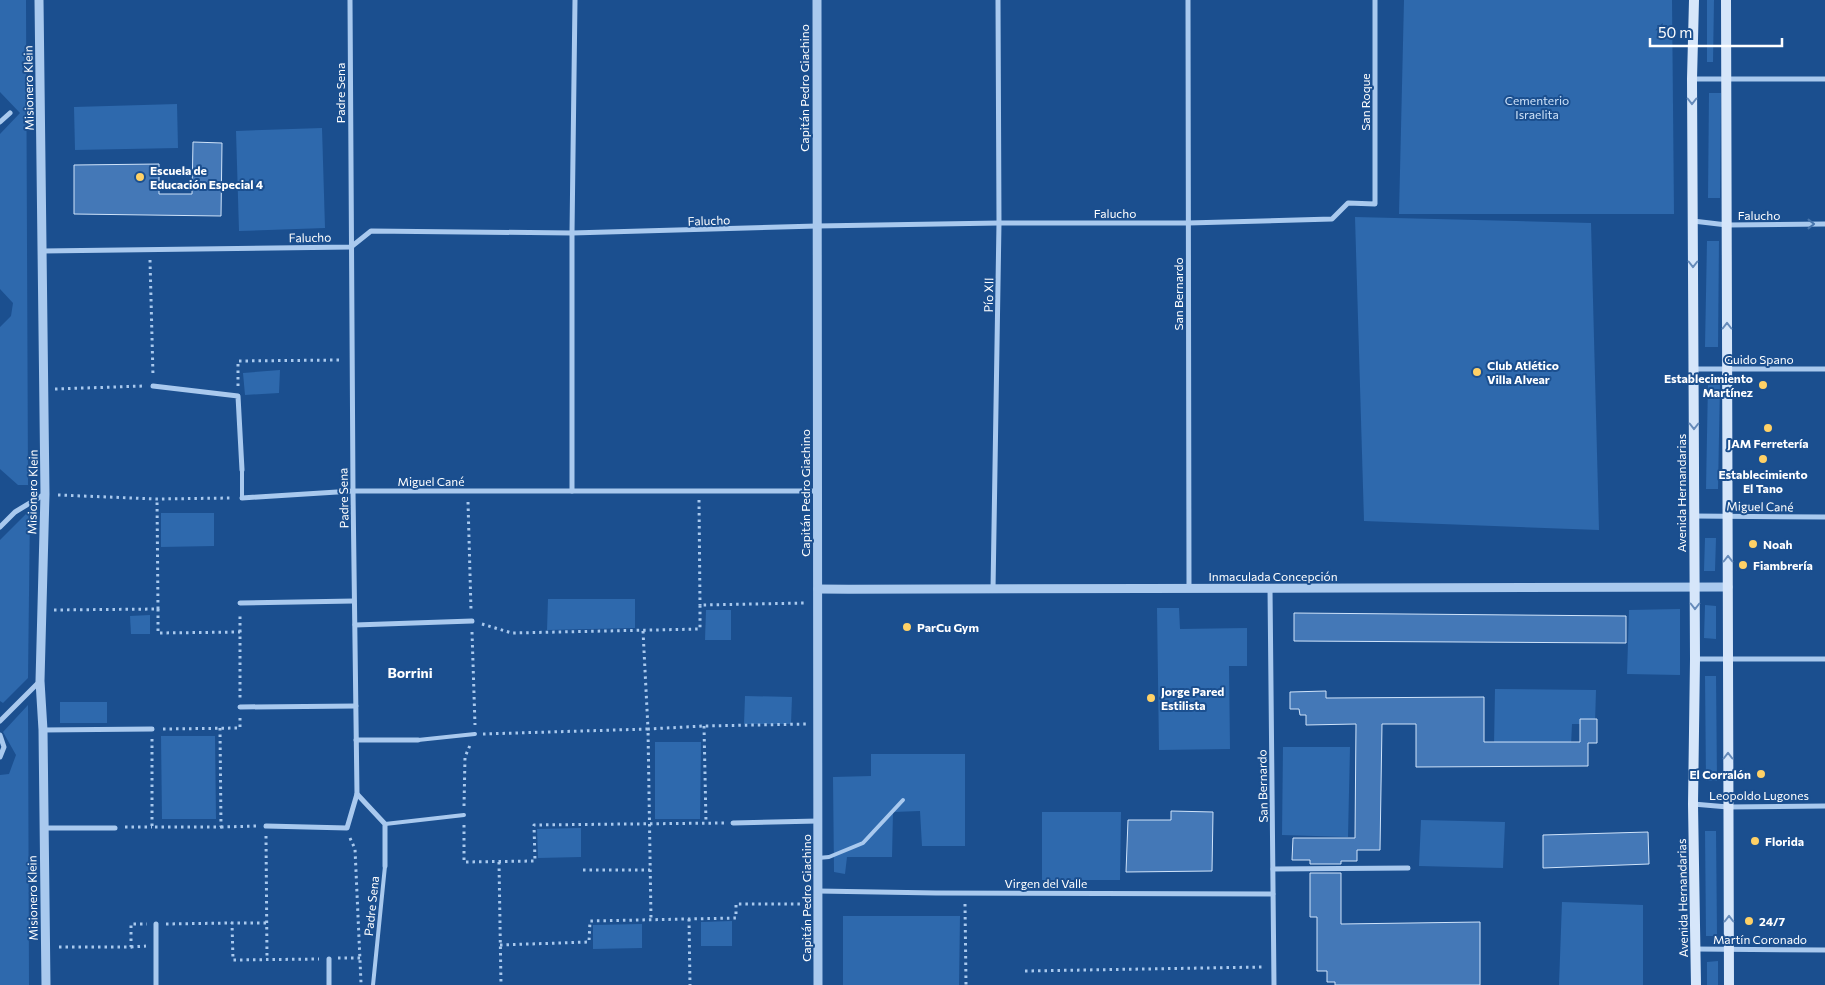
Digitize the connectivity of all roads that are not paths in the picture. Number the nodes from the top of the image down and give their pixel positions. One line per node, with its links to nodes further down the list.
1 (39, 0): 24 (street, Misionero Klein)
2 (350, 0): 23 (street, Padre Sena)
3 (575, 0): 22 (street)
4 (817, 0): 21 (street, Capitán Pedro Giachino)
5 (998, 0): 17 (street, Pío XII)
6 (1188, 0): 18 (street, San Bernardo)
7 (1374, 0): 15 (street, San Roque)
8 (1694, 0): 11 (main road, Avenida Hernandarias)
9 (1726, 0): 12 (main road)
10 (1825, 79): 12 (street)
11 (1692, 80): 12 (street); 16 (main road, Avenida Hernandarias, one-way to 16)
12 (1726, 80): 20 (main road)
13 (10, 113): 14 (street)
14 (0, 122)
15 (1375, 204): 18 (street, Falucho)
16 (1693, 221): 20 (street, Falucho); 25 (main road, Avenida Hernandarias, one-way to 25)
17 (999, 223): 18 (street, Falucho); 21 (street, Falucho); 44 (street, Pío XII)
18 (1188, 223): 43 (street, San Bernardo)
19 (1825, 224): 20 (street, Falucho, one-way to 19)
20 (1727, 225): 26 (main road, one-way to 20)
21 (817, 226): 22 (street, Falucho); 30 (street, Capitán Pedro Giachino)
22 (572, 234): 23 (street, Falucho); 32 (street)
23 (351, 247): 24 (street, Falucho); 31 (street, Padre Sena)
24 (43, 251): 33 (street, Misionero Klein)
25 (1693, 369): 26 (street, Guido Spano); 35 (main road, Avenida Hernandarias, one-way to 35)
26 (1727, 369): 27 (street, Guido Spano); 36 (main road)
27 (1825, 369)
28 (153, 386): 29 (street)
29 (242, 470): 34 (lane)
30 (818, 490): 32 (street, Miguel Cané); 42 (street, Capitán Pedro Giachino)
31 (352, 491): 32 (street, Miguel Cané); 34 (street, Miguel Cané); 45 (street, Padre Sena)
32 (572, 491)
33 (45, 494): 38 (street); 52 (street, Misionero Klein)
34 (242, 498)
35 (1694, 516): 36 (street, Miguel Cané); 39 (main road, Avenida Hernandarias)
36 (1728, 516): 37 (street, Miguel Cané); 40 (main road, one-way to 36)
37 (1825, 517)
38 (0, 526)
39 (1694, 587): 40 (street, Inmaculada Concepción); 41 (street, Inmaculada Concepción); 49 (main road, Avenida Hernandarias, one-way to 49)
40 (1728, 587): 50 (main road)
41 (1270, 588): 43 (street, Inmaculada Concepción); 78 (street, San Bernardo)
42 (818, 589): 44 (street, Inmaculada Concepción); 69 (street, Capitán Pedro Giachino)
43 (1189, 589): 44 (street, Inmaculada Concepción)
44 (993, 590)
45 (354, 601): 46 (street); 48 (street, Padre Sena)
46 (240, 603)
47 (472, 621): 48 (street)
48 (355, 625): 53 (street, Padre Sena)
49 (1695, 659): 50 (street); 65 (main road, Avenida Hernandarias)
50 (1728, 659): 51 (street); 67 (main road, one-way to 50)
51 (1825, 659)
52 (40, 681): 55 (street); 57 (street, Misionero Klein)
53 (356, 706): 54 (street); 60 (street, Padre Sena)
54 (240, 707)
55 (1, 717)
56 (152, 729): 57 (street)
57 (43, 730): 73 (street, Misionero Klein)
58 (0, 734): 62 (street)
59 (475, 734): 61 (lane)
60 (356, 740): 61 (street); 63 (street, Padre Sena)
61 (418, 740)
62 (0, 757)
63 (358, 794): 71 (street); 72 (street)
64 (903, 800): 75 (lane)
65 (1693, 804): 67 (street, Leopoldo Lugones); 82 (main road, Avenida Hernandarias)
66 (1825, 806): 67 (street, Leopoldo Lugones)
67 (1728, 807): 83 (main road, one-way to 67)
68 (464, 815): 71 (lane)
69 (818, 821): 70 (street); 75 (street, Capitán Pedro Giachino)
70 (733, 823)
71 (385, 824): 76 (street, Padre Sena)
72 (266, 826)
73 (44, 828): 74 (street); 86 (street, Misionero Klein)
74 (115, 828)
75 (818, 858): 79 (street, Capitán Pedro Giachino)
76 (385, 866): 89 (lane, Padre Sena)
77 (1408, 868): 78 (street)
78 (1273, 869): 80 (street, San Bernardo)
79 (818, 891): 80 (street, Virgen del Valle); 90 (street, Capitán Pedro Giachino)
80 (1273, 894): 91 (street, San Bernardo)
81 (156, 924): 87 (street)
82 (1696, 949): 83 (street, Martín Coronado); 92 (main road, Avenida Hernandarias)
83 (1729, 949): 84 (street, Martín Coronado); 93 (main road)
84 (1825, 950)
85 (328, 959): 88 (street)
86 (46, 985)
87 (156, 985)
88 (329, 985)
89 (373, 985)
90 (818, 985)
91 (1274, 985)
92 (1696, 985)
93 (1729, 985)

